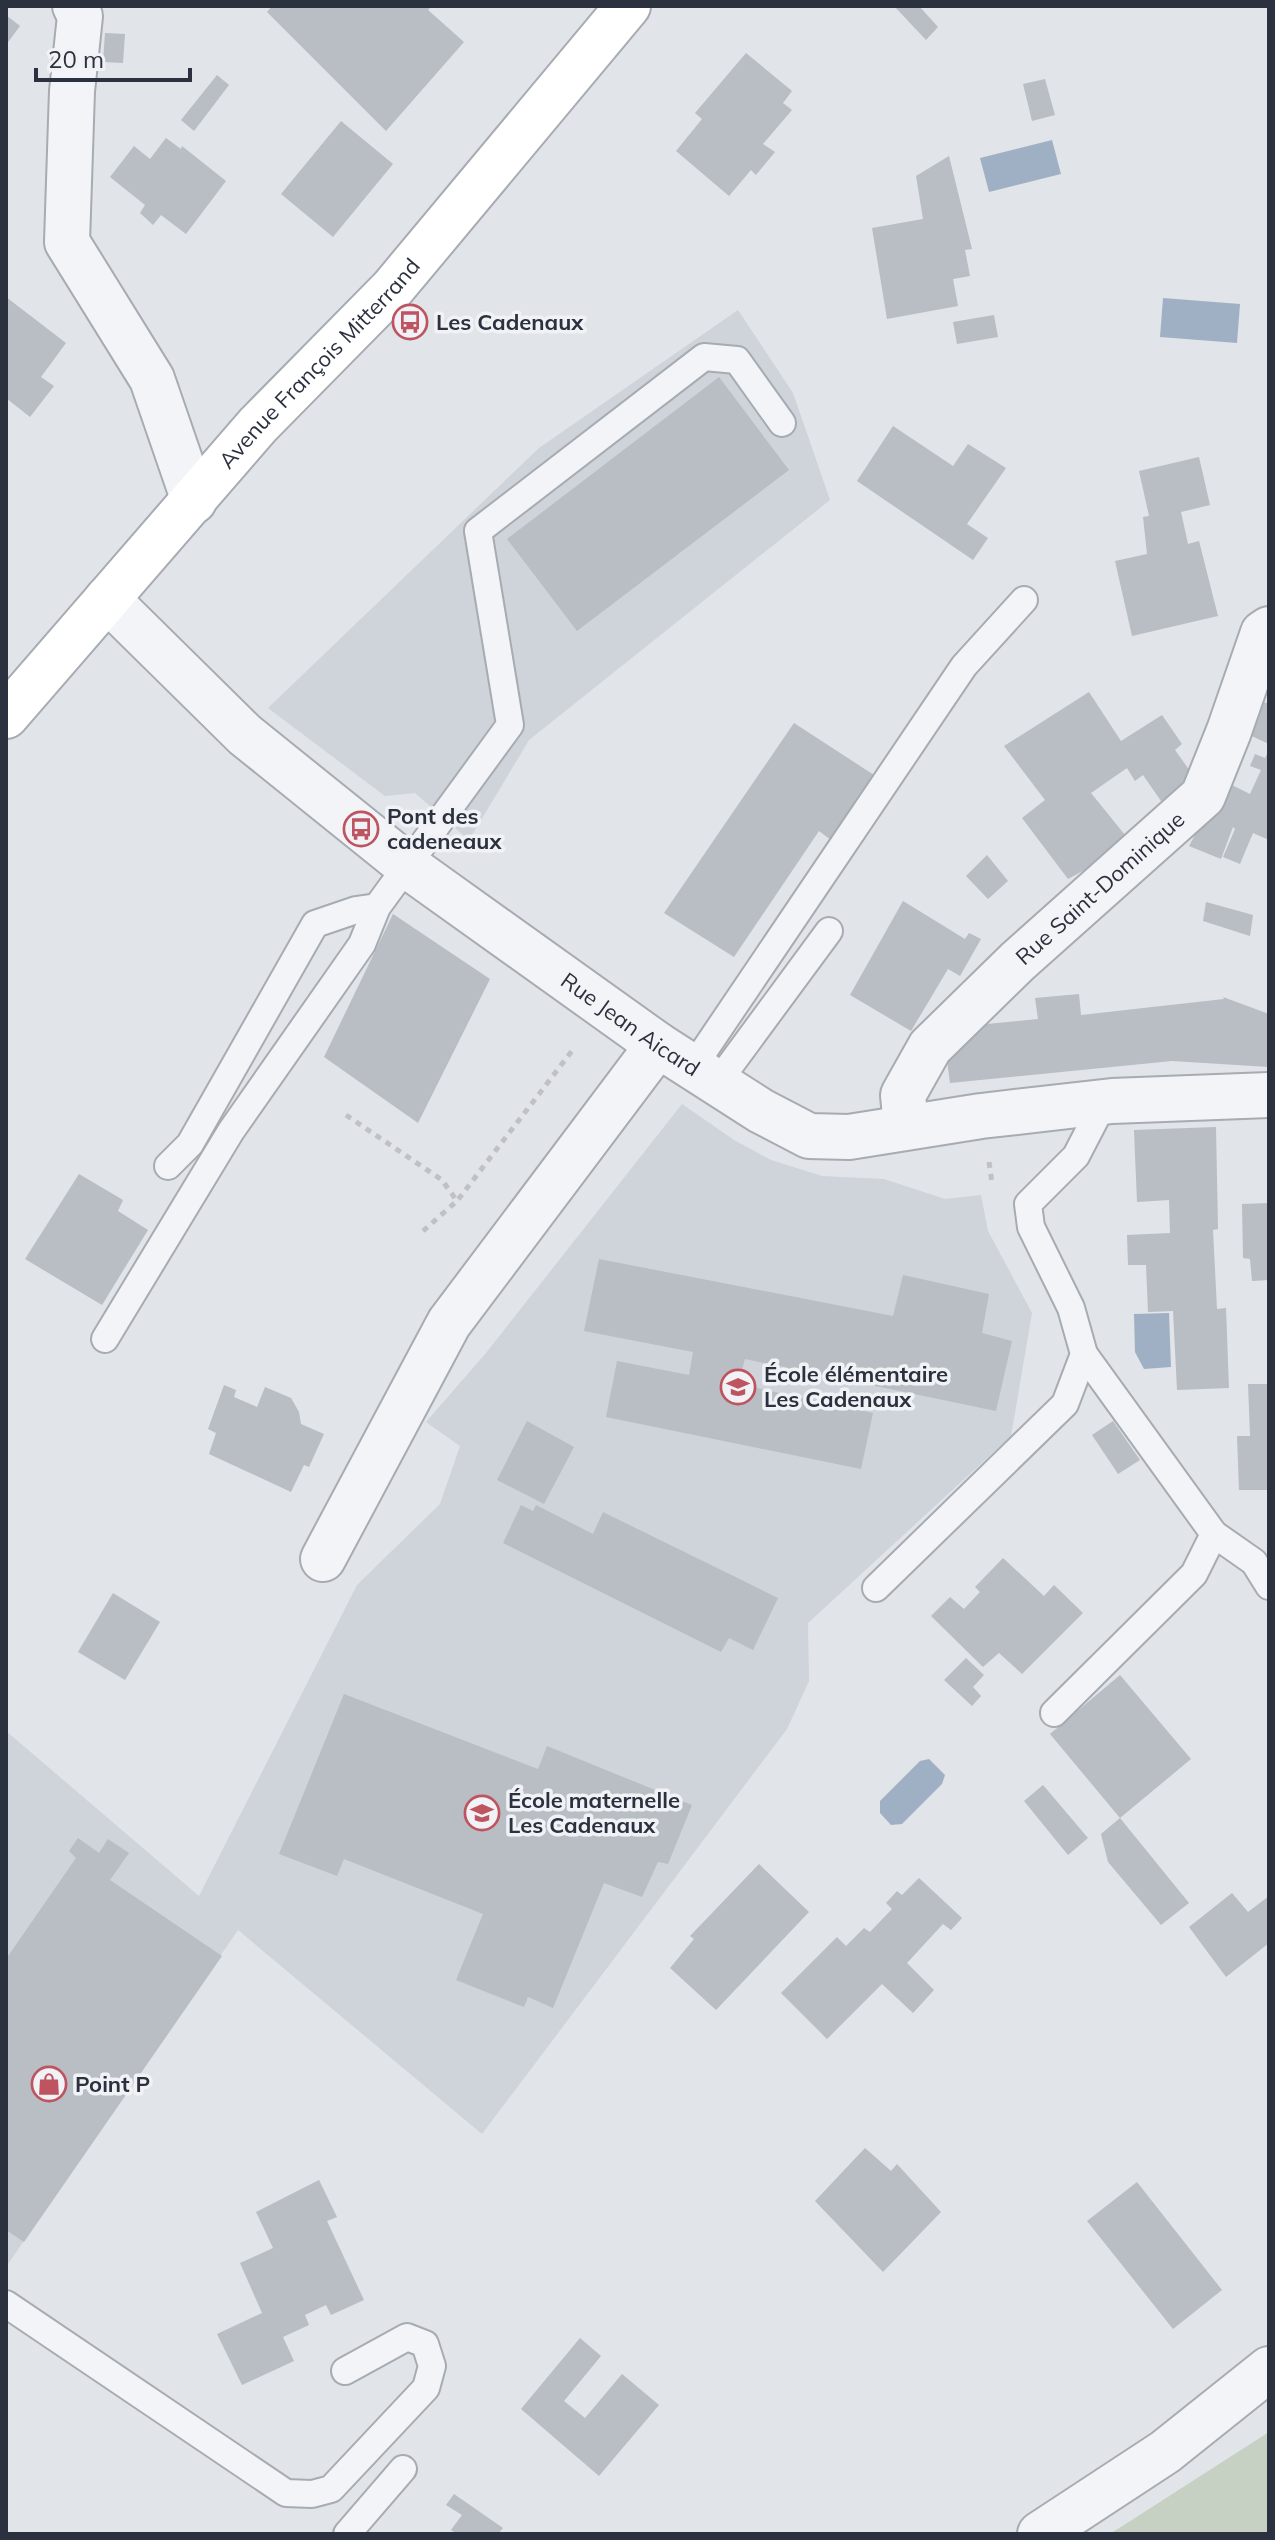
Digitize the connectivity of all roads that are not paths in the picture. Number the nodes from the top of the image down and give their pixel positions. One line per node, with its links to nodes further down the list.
1 (75, 6): 4 (street)
2 (628, 6): 4 (main road, Avenue François Mitterrand)
3 (782, 423): 9 (lane)
4 (194, 501): 5 (main road, Avenue François Mitterrand)
5 (107, 599): 8 (main road, Avenue François Mitterrand); 9 (street, Rue Jean Aicard)
6 (1024, 600): 12 (lane)
7 (1269, 629): 15 (street, Rue Saint-Dominique)
8 (6, 716)
9 (409, 867): 10 (lane); 12 (street, Rue Jean Aicard)
10 (377, 907): 16 (lane); 17 (lane)
11 (829, 931): 12 (lane)
12 (690, 1065): 15 (street, Rue Jean Aicard); 20 (street)
13 (1269, 1095): 14 (street, Rue Jean Aicard)
14 (1104, 1102): 15 (street, Rue Jean Aicard); 18 (lane)
15 (906, 1127)
16 (168, 1166)
17 (105, 1339)
18 (1084, 1354): 19 (lane); 22 (lane)
19 (1214, 1534): 21 (lane); 23 (lane)
20 (323, 1559)
21 (1269, 1586)
22 (876, 1588)
23 (1054, 1713)
24 (6, 2304): 26 (lane)
25 (1269, 2369): 29 (street)
26 (345, 2371)
27 (403, 2469): 28 (lane)
28 (347, 2534)
29 (1040, 2534)

